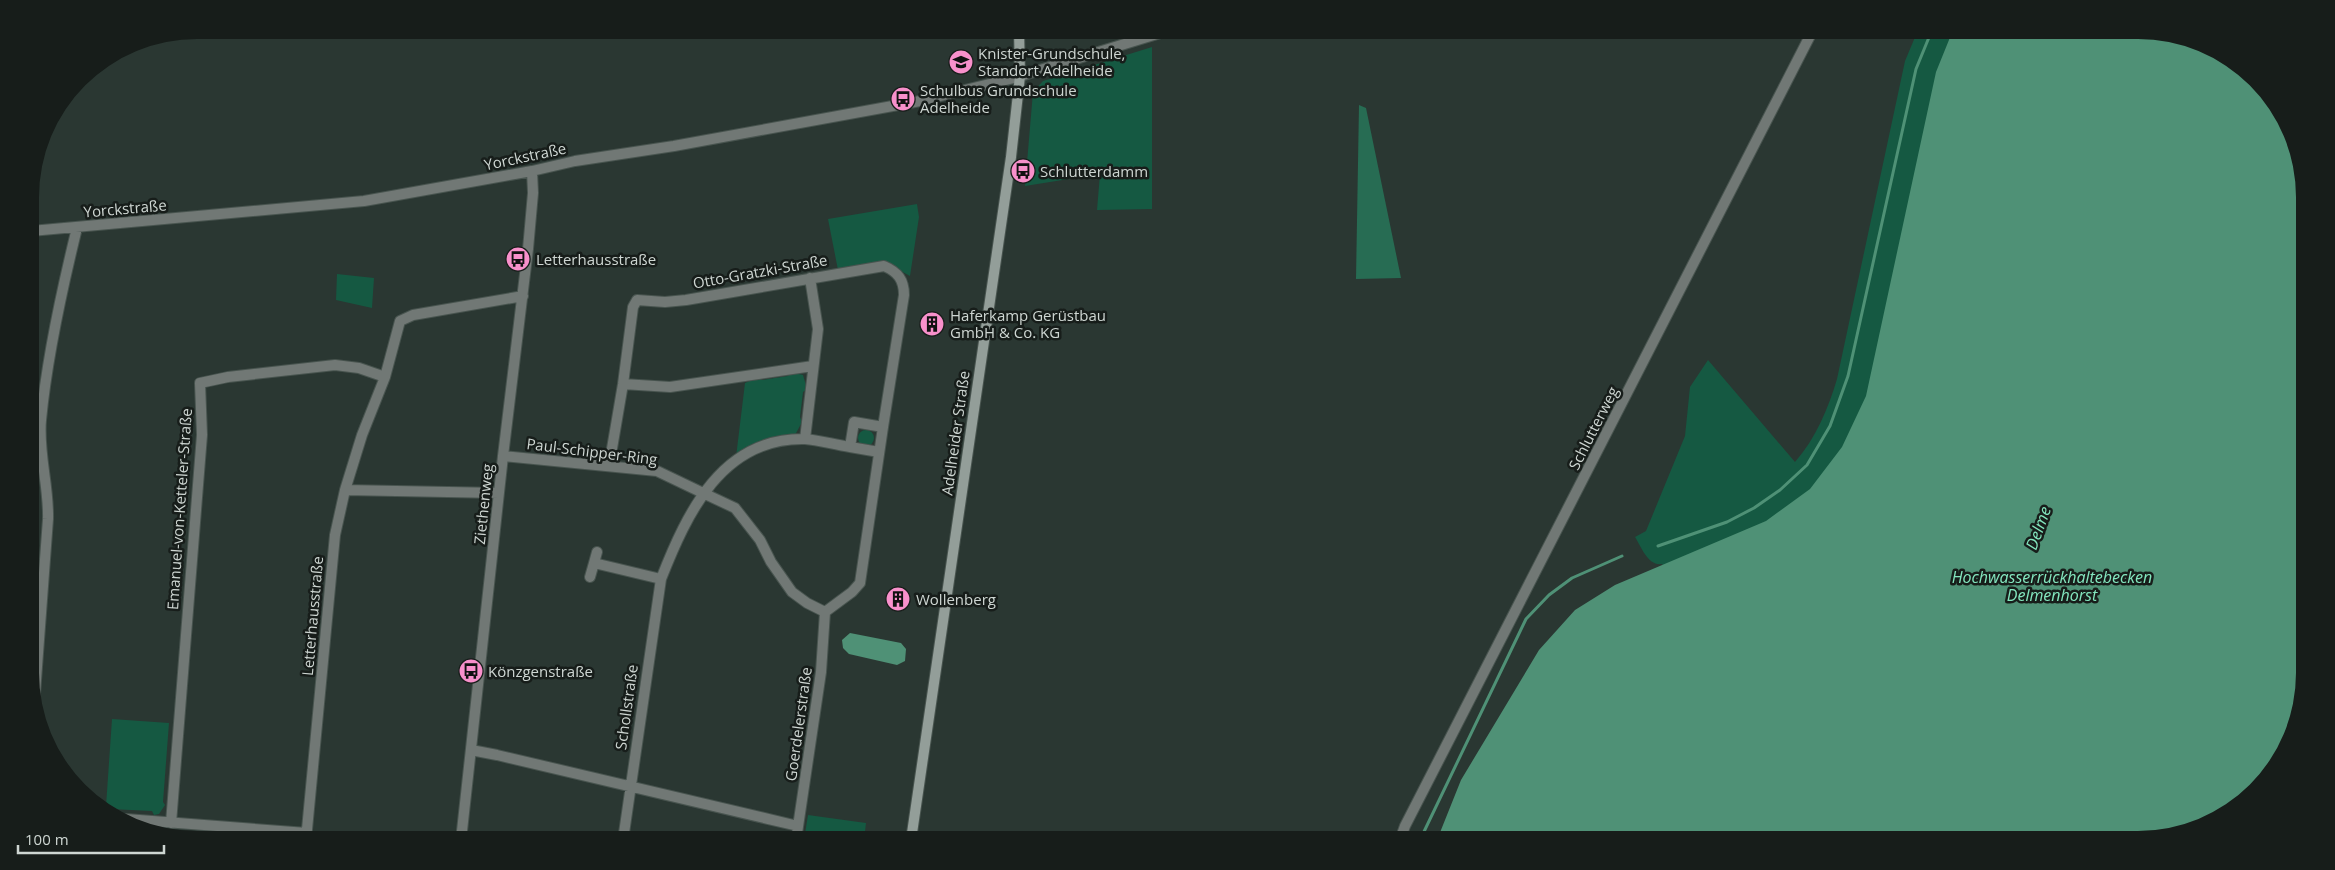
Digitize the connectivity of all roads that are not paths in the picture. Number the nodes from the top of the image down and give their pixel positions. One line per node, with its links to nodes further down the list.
1 (1019, 39): 4 (main road, Adelheider Straße)
2 (1141, 39): 4 (street)
3 (1808, 39): 39 (street, Schlutterweg)
4 (1020, 76): 5 (street, Yorckstraße); 38 (main road, Adelheider Straße)
5 (532, 171): 6 (street, Yorckstraße); 9 (street, Ziethenweg)
6 (77, 228): 7 (street, Yorckstraße); 27 (street)
7 (39, 230)
8 (810, 278): 10 (street); 12 (street, Otto-Gratzki-Straße); 13 (street, Otto-Gratzki-Straße)
9 (523, 296): 11 (street, Letterhausstraße); 17 (street, Ziethenweg)
10 (813, 366): 12 (street); 14 (street)
11 (385, 377): 19 (street, Letterhausstraße); 31 (street, Emanuel-von-Ketteler-Straße)
12 (623, 384): 18 (street, Otto-Gratzki-Straße)
13 (883, 427): 15 (street); 16 (street)
14 (805, 440): 15 (street); 21 (street)
15 (850, 447): 16 (street)
16 (879, 452): 26 (street)
17 (503, 456): 18 (street, Paul-Schipper-Ring); 20 (street, Ziethenweg)
18 (610, 466): 21 (street, Paul-Schipper-Ring)
19 (345, 490): 20 (street); 34 (street, Letterhausstraße)
20 (499, 493): 28 (street, Ziethenweg)
21 (703, 493): 25 (street, Schollstraße); 26 (street, Paul-Schipper-Ring)
22 (597, 552): 23 (street)
23 (594, 563): 24 (street); 25 (street)
24 (590, 577)
25 (661, 579): 29 (street, Schollstraße)
26 (825, 612): 32 (street, Goerdelerstraße)
27 (39, 640)
28 (471, 750): 29 (street); 35 (street, Ziethenweg)
29 (631, 786): 32 (street); 36 (street, Schollstraße)
30 (141, 821): 31 (street)
31 (171, 823): 33 (street)
32 (798, 826): 37 (street, Goerdelerstraße)
33 (255, 831)
34 (307, 831)
35 (462, 831)
36 (624, 831)
37 (797, 831)
38 (912, 831)
39 (1403, 831)

